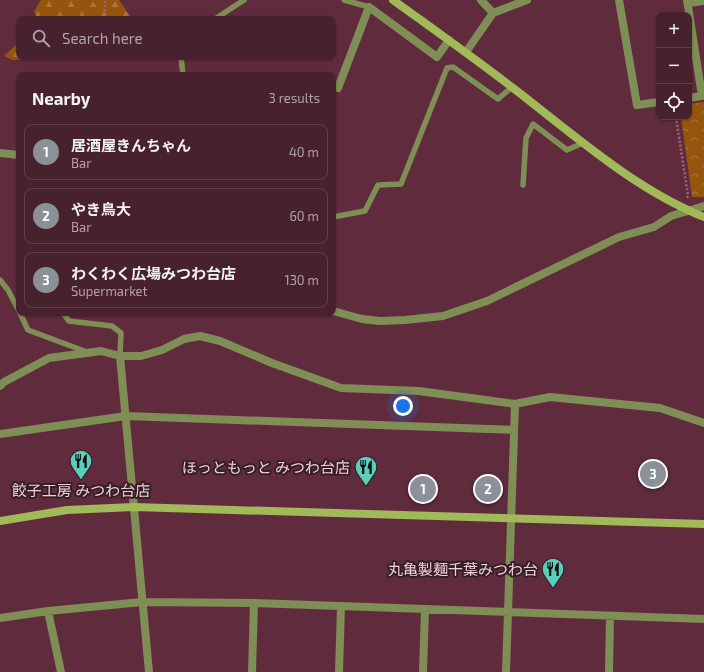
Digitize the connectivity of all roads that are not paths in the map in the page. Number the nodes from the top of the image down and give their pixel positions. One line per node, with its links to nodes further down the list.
1 (244, 0): 11 (lane)
2 (344, 0): 9 (lane)
3 (393, 0): 12 (street)
4 (481, 0): 10 (street)
5 (527, 0): 10 (street)
6 (619, 0): 19 (street)
7 (704, 1): 8 (street)
8 (688, 2): 18 (street)
9 (369, 7): 12 (street); 17 (street)
10 (493, 14): 13 (street)
11 (220, 16)
12 (449, 40): 13 (street)
13 (466, 52): 16 (street)
14 (181, 60): 15 (lane)
15 (183, 72)
16 (512, 87): 20 (street); 26 (lane)
17 (338, 88)
18 (692, 98)
19 (656, 102)
20 (583, 143): 23 (lane); 25 (street)
21 (0, 153): 22 (street)
22 (16, 155)
23 (523, 184)
24 (704, 206): 25 (street)
25 (686, 210): 27 (street); 30 (street)
26 (336, 216)
27 (704, 217)
28 (0, 280): 29 (lane)
29 (16, 305)
30 (336, 312)
31 (22, 316): 33 (lane)
32 (66, 316): 34 (lane)
33 (88, 352): 34 (street); 35 (street)
34 (120, 356): 36 (street); 37 (street)
35 (0, 386)
36 (515, 404): 38 (street); 39 (street)
37 (126, 416): 39 (street); 40 (street); 41 (street)
38 (704, 423)
39 (514, 430): 42 (street)
40 (0, 434)
41 (134, 506): 42 (street); 43 (street); 45 (street)
42 (512, 518): 44 (street); 50 (street)
43 (0, 521)
44 (704, 524)
45 (142, 602): 46 (street); 49 (street); 55 (street)
46 (254, 603): 47 (street); 56 (street)
47 (341, 607): 48 (street); 57 (street)
48 (425, 610): 50 (street); 58 (street)
49 (48, 611): 52 (street); 54 (street)
50 (508, 613): 51 (street); 59 (street)
51 (610, 617): 53 (street); 60 (street)
52 (0, 618)
53 (704, 619)
54 (61, 672)
55 (149, 672)
56 (252, 672)
57 (339, 672)
58 (423, 672)
59 (506, 672)
60 (609, 672)

